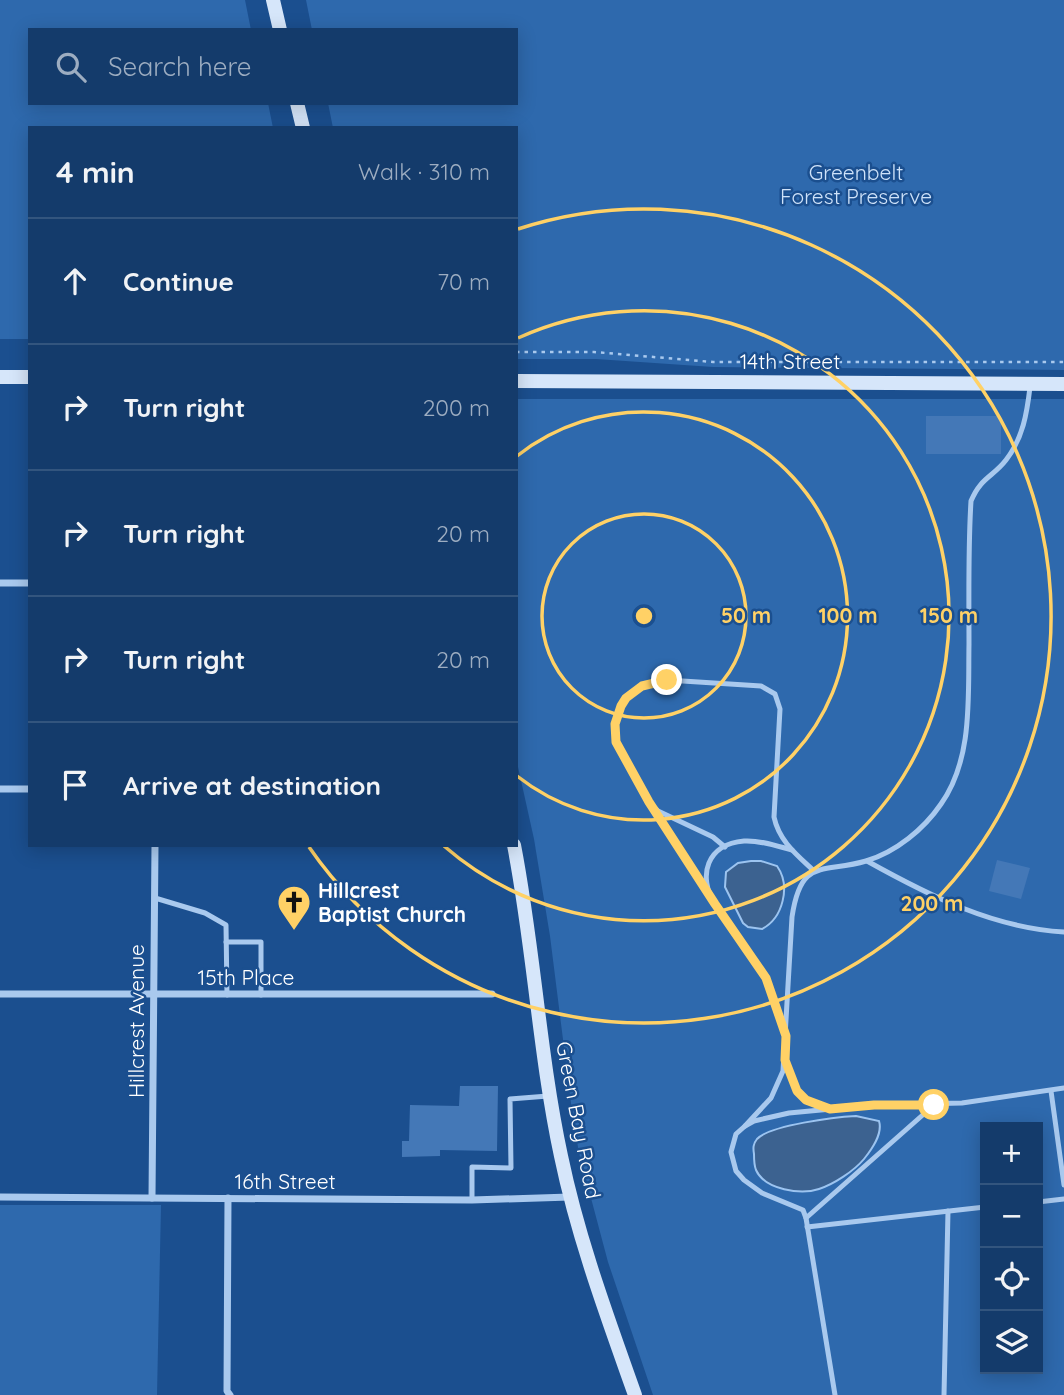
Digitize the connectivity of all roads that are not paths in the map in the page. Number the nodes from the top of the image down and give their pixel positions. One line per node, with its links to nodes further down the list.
1 (273, 0): 2 (main road)
2 (279, 28)
3 (297, 105): 4 (main road)
4 (303, 126)
5 (0, 377): 6 (main road)
6 (28, 377)
7 (518, 380): 8 (main road, 14th Street)
8 (1031, 384): 9 (main road, 14th Street); 19 (lane)
9 (1064, 384)
10 (0, 583): 11 (street)
11 (28, 583)
12 (0, 789): 13 (street)
13 (28, 789)
14 (649, 802): 17 (lane); 18 (lane); 21 (lane)
15 (155, 847): 22 (street, Hillcrest Avenue)
16 (514, 847): 34 (main road, Green Bay Road)
17 (725, 847): 18 (lane); 21 (lane)
18 (792, 850): 20 (lane)
19 (867, 860): 20 (lane); 23 (lane)
20 (814, 871): 30 (lane)
21 (708, 893): 30 (lane)
22 (155, 898): 24 (lane); 27 (street, Hillcrest Avenue)
23 (1064, 932)
24 (226, 942): 28 (lane); 29 (lane)
25 (492, 993): 29 (street, 15th Place)
26 (0, 994): 27 (street, 15th Place)
27 (154, 995): 28 (street, 15th Place); 41 (street, Hillcrest Avenue)
28 (227, 995): 29 (street, 15th Place)
29 (261, 995)
30 (786, 1036): 31 (lane)
31 (785, 1060): 36 (lane); 37 (lane)
32 (1064, 1088): 33 (lane)
33 (1051, 1091): 35 (lane); 38 (lane)
34 (549, 1096): 40 (main road, Green Bay Road); 44 (lane)
35 (934, 1105): 36 (lane); 48 (lane)
36 (830, 1109): 37 (lane)
37 (744, 1126): 48 (lane)
38 (1064, 1185)
39 (0, 1197): 41 (street, 16th Street)
40 (570, 1197): 44 (street, 16th Street); 51 (main road, Green Bay Road)
41 (152, 1198): 42 (street, 16th Street)
42 (228, 1198): 44 (street, 16th Street); 50 (street)
43 (1064, 1199): 45 (lane)
44 (472, 1200)
45 (1043, 1201)
46 (980, 1208): 47 (lane)
47 (948, 1211): 49 (lane); 53 (lane)
48 (806, 1218): 49 (lane)
49 (807, 1227): 52 (lane)
50 (230, 1395)
51 (635, 1395)
52 (835, 1395)
53 (944, 1395)

